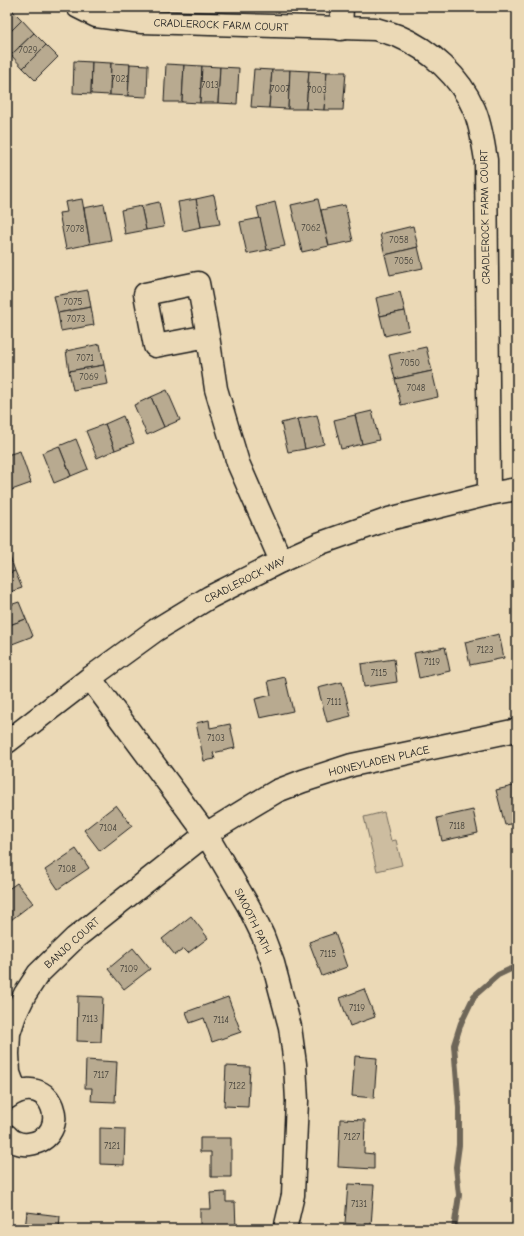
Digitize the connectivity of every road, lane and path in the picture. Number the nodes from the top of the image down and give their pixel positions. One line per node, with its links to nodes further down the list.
1 (78, 7): 3 (street, CRADLEROCK FARM COURT)
2 (342, 7): 3 (street)
3 (341, 28): 6 (street, CRADLEROCK FARM COURT)
4 (208, 336): 7 (street)
5 (517, 489): 6 (street, CRADLEROCK WAY)
6 (489, 494): 7 (street, CRADLEROCK WAY)
7 (281, 561): 8 (street, CRADLEROCK WAY)
8 (90, 678): 10 (street, CRADLEROCK WAY); 11 (street, SMOOTH PATH)
9 (517, 730): 11 (street, HONEYLADEN PLACE)
10 (7, 742)
11 (206, 834): 12 (street, BANJO COURT); 14 (street, SMOOTH PATH)
12 (11, 1095): 13 (street, BANJO COURT)
13 (7, 1136)
14 (285, 1229)

